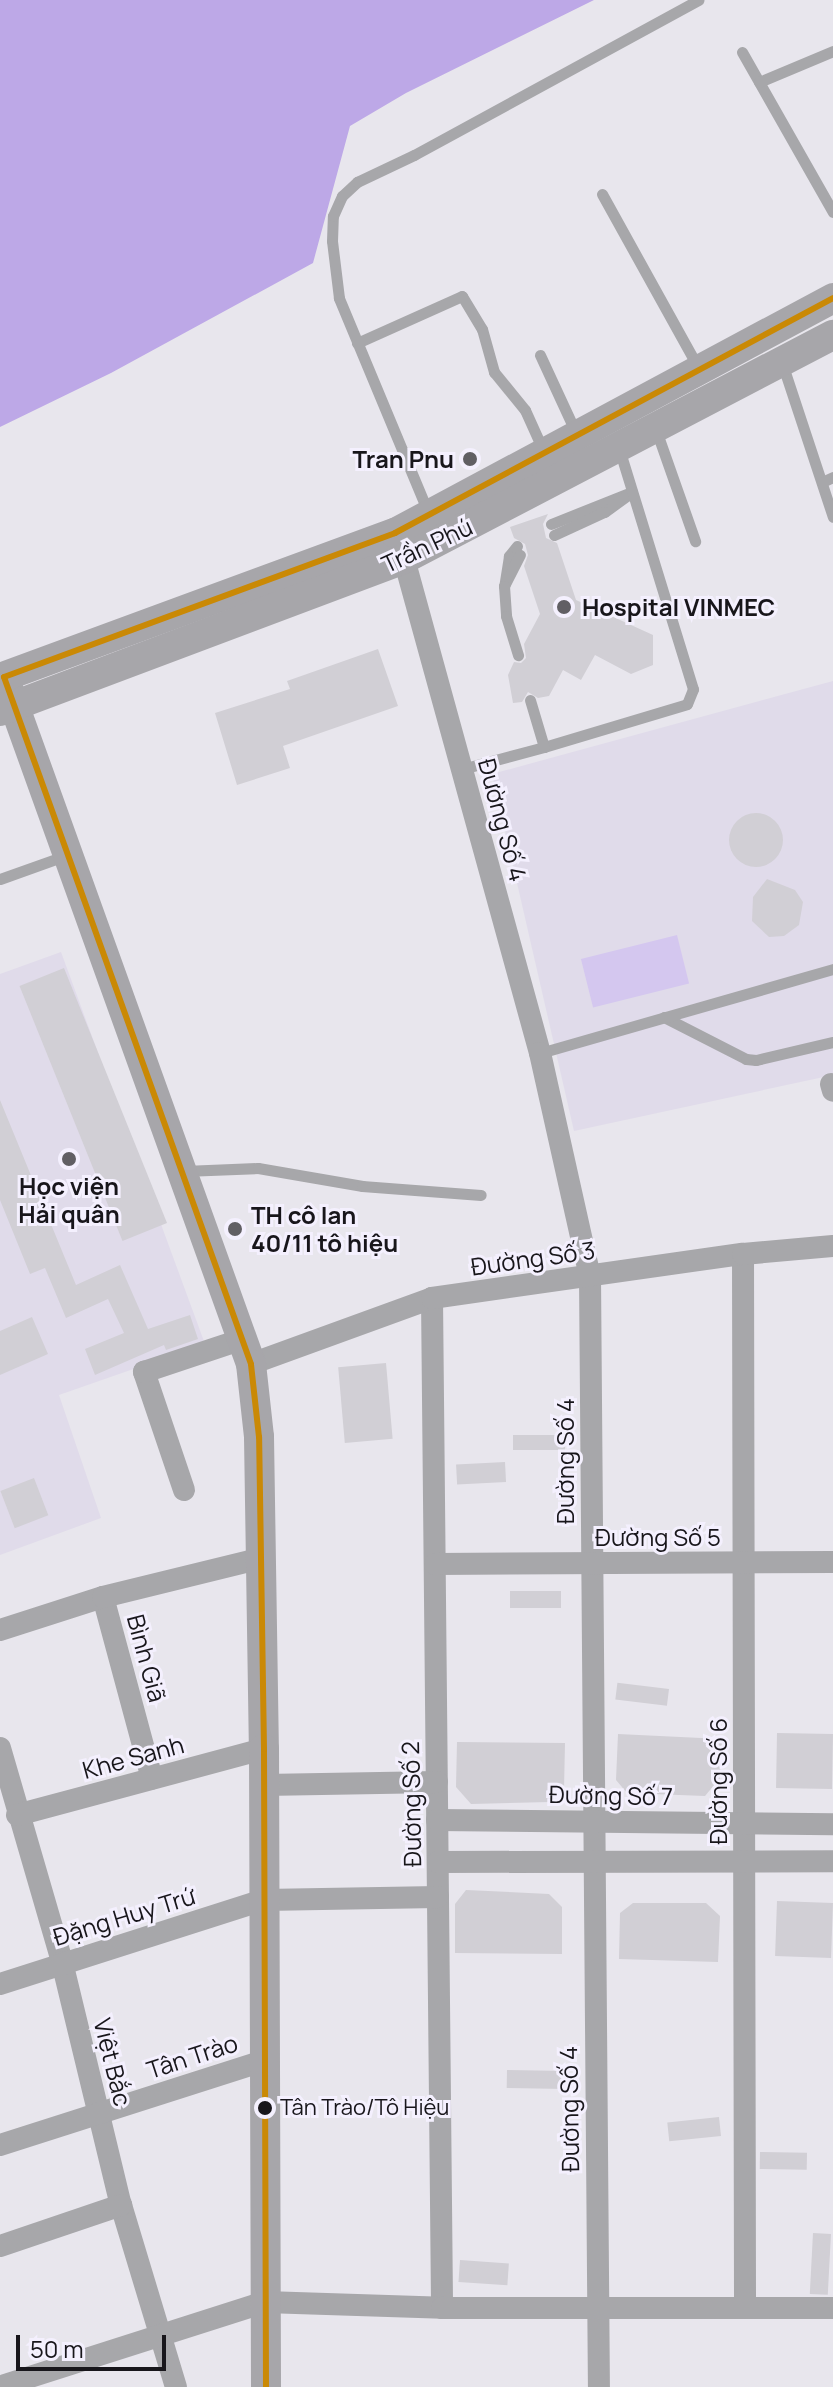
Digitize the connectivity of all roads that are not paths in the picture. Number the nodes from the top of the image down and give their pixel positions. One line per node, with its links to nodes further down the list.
1 (698, 0): 9 (lane)
2 (833, 51): 4 (lane)
3 (742, 52): 4 (lane)
4 (759, 82): 6 (lane)
5 (602, 194): 12 (lane)
6 (833, 212)
7 (833, 298): 12 (main road, Trần Phú)
8 (833, 335): 11 (main road, Trần Phú)
9 (357, 343): 16 (lane); 19 (lane)
10 (540, 355): 14 (lane)
11 (782, 363): 13 (main road, Trần Phú); 17 (lane)
12 (699, 370): 14 (main road, Trần Phú)
13 (655, 429): 15 (main road, Trần Phú); 22 (lane)
14 (577, 436): 16 (main road, Trần Phú)
15 (619, 449): 18 (lane); 23 (main road, Trần Phú)
16 (544, 453): 19 (main road, Trần Phú)
17 (827, 480): 20 (lane)
18 (632, 492): 21 (lane); 29 (lane)
19 (429, 515): 23 (main road, Trần Phú)
20 (833, 517)
21 (552, 530)
22 (695, 541)
23 (400, 546): 26 (main road, Trần Phú); 28 (main road, Trần Phú); 30 (street, Đường Số 4)
24 (518, 551): 25 (lane)
25 (518, 655)
26 (1, 674): 28 (main road)
27 (530, 700): 29 (lane)
28 (7, 708): 31 (main road)
29 (544, 747): 30 (lane)
30 (462, 769): 36 (street, Đường Số 4)
31 (68, 855): 32 (lane); 37 (main road)
32 (0, 879)
33 (833, 969): 34 (lane)
34 (664, 1017): 35 (lane); 36 (lane)
35 (833, 1042)
36 (540, 1053): 41 (street, Đường Số 4)
37 (184, 1171): 38 (lane); 43 (main road)
38 (481, 1195)
39 (833, 1246): 40 (street, Đường Số 3)
40 (743, 1254): 41 (street, Đường Số 3); 46 (street, Đường Số 6)
41 (590, 1276): 42 (street, Đường Số 3); 48 (street, Đường Số 4)
42 (432, 1298): 43 (street, Đường Số 3); 49 (street, Đường Số 2)
43 (247, 1352): 44 (street, Đường Số 3); 45 (main road)
44 (184, 1490)
45 (258, 1559): 50 (street); 53 (main road)
46 (744, 1562): 47 (street, Đường Số 5); 48 (street, Đường Số 5); 60 (street, Đường Số 6)
47 (833, 1562)
48 (591, 1563): 49 (street, Đường Số 5); 59 (street, Đường Số 4)
49 (435, 1564): 55 (street, Đường Số 2)
50 (103, 1597): 51 (street); 54 (street, Bình Giã)
51 (0, 1630)
52 (0, 1748): 57 (street, Việt Bắc)
53 (264, 1749): 54 (street, Khe Sanh); 56 (main road)
54 (152, 1779): 57 (street, Khe Sanh)
55 (437, 1782): 56 (street); 58 (street, Đường Số 2)
56 (264, 1785): 67 (main road)
57 (17, 1815): 68 (street, Việt Bắc)
58 (437, 1820): 59 (street, Đường Số 7); 64 (street, Đường Số 2)
59 (592, 1821): 60 (street, Đường Số 7); 65 (street, Đường Số 4)
60 (744, 1823): 61 (street, Đường Số 7); 62 (street, Đường Số 6)
61 (833, 1824)
62 (744, 1861): 63 (street); 65 (street); 78 (street, Đường Số 6)
63 (833, 1861)
64 (438, 1862): 65 (street); 66 (street, Đường Số 2)
65 (592, 1862): 77 (street, Đường Số 4)
66 (438, 1897): 67 (street, Đặng Huy Trứ); 76 (street, Đường Số 2)
67 (264, 1900): 68 (street, Đặng Huy Trứ); 70 (main road)
68 (62, 1962): 69 (street, Đặng Huy Trứ); 71 (street, Việt Bắc)
69 (0, 1984)
70 (263, 2061): 71 (street, Tân Trào); 75 (main road)
71 (98, 2113): 72 (street, Tân Trào); 73 (street, Việt Bắc)
72 (0, 2145)
73 (121, 2205): 74 (street); 80 (street, Việt Bắc)
74 (0, 2246)
75 (265, 2302): 76 (street); 80 (street); 83 (main road)
76 (442, 2308): 77 (street)
77 (598, 2308): 78 (street); 84 (street, Đường Số 4)
78 (745, 2308): 79 (street)
79 (833, 2308)
80 (159, 2336): 81 (street); 82 (street, Việt Bắc)
81 (4, 2380)
82 (176, 2387)
83 (266, 2387)
84 (599, 2387)

